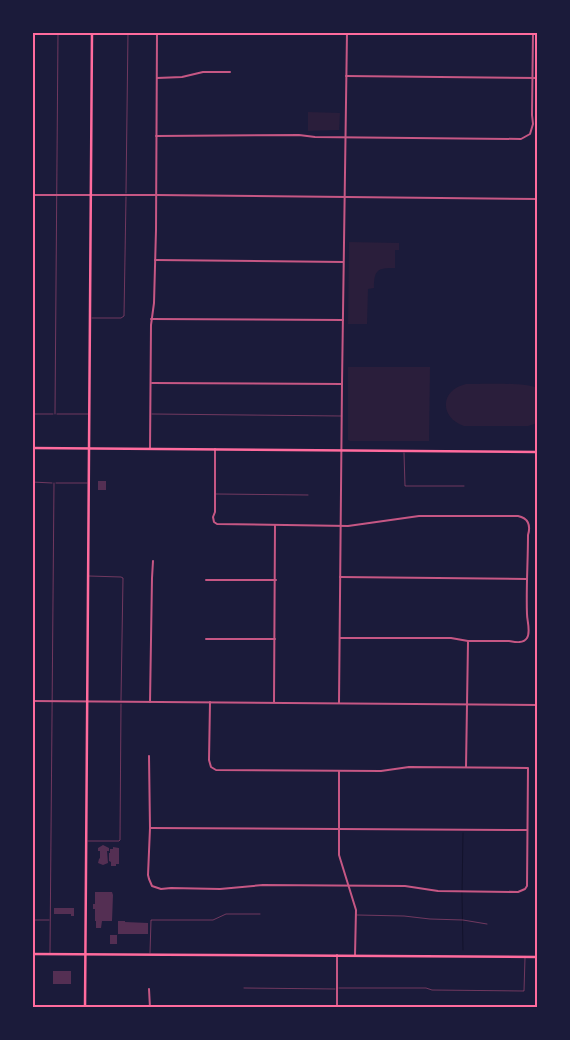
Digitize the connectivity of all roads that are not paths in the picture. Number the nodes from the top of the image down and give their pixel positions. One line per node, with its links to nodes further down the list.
1 (58, 32): 15 (lane)
2 (92, 32): 16 (main road)
3 (128, 32): 17 (lane)
4 (157, 32): 9 (street)
5 (347, 32): 8 (street)
6 (533, 32): 10 (street)
7 (230, 72): 9 (street)
8 (346, 76): 10 (street); 13 (street)
9 (157, 78): 12 (street)
10 (533, 78): 11 (street); 13 (street)
11 (538, 78)
12 (156, 136): 13 (street); 18 (street)
13 (346, 137): 19 (street)
14 (32, 195): 15 (street)
15 (57, 195): 16 (street); 29 (lane)
16 (91, 195): 17 (street); 23 (main road)
17 (126, 195): 18 (street); 23 (lane)
18 (156, 195): 19 (street); 21 (street)
19 (344, 198): 20 (street); 22 (street)
20 (538, 199)
21 (155, 260): 22 (street); 24 (street)
22 (343, 262): 25 (street)
23 (89, 318): 30 (main road)
24 (151, 319): 25 (street); 26 (street)
25 (343, 320): 27 (street)
26 (151, 383): 27 (street); 31 (street)
27 (342, 384): 32 (street)
28 (32, 414): 29 (lane)
29 (55, 414): 30 (lane)
30 (89, 414): 34 (main road)
31 (150, 414): 32 (lane); 35 (street)
32 (342, 416): 37 (street)
33 (32, 448): 34 (main road)
34 (89, 449): 35 (main road); 42 (main road)
35 (150, 449): 36 (main road)
36 (215, 449): 37 (main road); 44 (street)
37 (342, 451): 38 (main road); 47 (street)
38 (404, 451): 39 (main road); 43 (lane)
39 (538, 452)
40 (32, 482): 41 (lane)
41 (54, 483): 42 (lane); 59 (lane)
42 (89, 483): 49 (main road)
43 (464, 486)
44 (215, 494): 45 (lane); 46 (street)
45 (308, 495)
46 (275, 525): 47 (street); 53 (street)
47 (341, 525): 50 (street); 51 (street)
48 (153, 561): 62 (street)
49 (88, 576): 60 (main road); 61 (lane)
50 (340, 577): 51 (street); 55 (street)
51 (528, 578): 57 (street)
52 (206, 580): 53 (street)
53 (276, 580): 56 (street)
54 (206, 638): 56 (street)
55 (340, 638): 57 (street); 65 (street)
56 (275, 639): 64 (street)
57 (468, 641): 66 (street)
58 (32, 701): 59 (street)
59 (53, 701): 60 (street); 79 (lane)
60 (87, 701): 61 (street); 74 (main road)
61 (121, 702): 62 (street); 74 (lane)
62 (150, 702): 63 (street)
63 (210, 702): 64 (street); 70 (street)
64 (274, 702): 65 (street)
65 (339, 702): 66 (street)
66 (466, 704): 67 (street); 69 (street)
67 (538, 705)
68 (149, 756): 71 (street)
69 (466, 767): 70 (street); 73 (street)
70 (338, 770): 72 (street)
71 (150, 828): 72 (street); 75 (street)
72 (338, 830): 73 (street); 75 (street)
73 (527, 830): 75 (street)
74 (86, 840): 83 (main road)
75 (348, 886): 77 (street)
76 (260, 914): 84 (lane)
77 (356, 915): 80 (lane); 86 (street)
78 (32, 920): 79 (lane)
79 (51, 920): 82 (lane)
80 (487, 924)
81 (32, 954): 82 (main road)
82 (50, 954): 83 (main road)
83 (85, 954): 84 (main road); 92 (main road)
84 (150, 954): 85 (main road)
85 (337, 955): 86 (main road); 90 (street)
86 (355, 955): 87 (main road)
87 (525, 957): 88 (main road); 90 (lane)
88 (538, 957)
89 (244, 988): 90 (lane)
90 (337, 988): 94 (street)
91 (149, 989): 93 (street)
92 (85, 1008)
93 (150, 1008)
94 (337, 1008)

